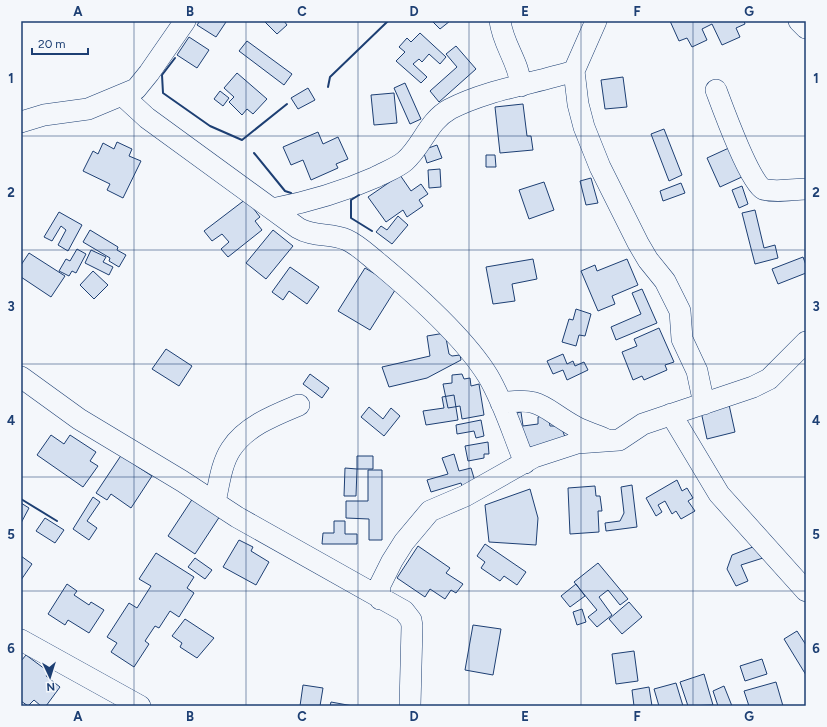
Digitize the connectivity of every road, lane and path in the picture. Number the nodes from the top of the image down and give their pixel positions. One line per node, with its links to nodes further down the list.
1 (185, 21): 9 (street)
2 (500, 21): 7 (street)
3 (596, 21): 6 (street)
4 (799, 21): 5 (street)
5 (806, 28)
6 (574, 71): 7 (street); 16 (street)
7 (521, 86): 12 (street)
8 (716, 90): 11 (street)
9 (123, 96): 10 (street); 12 (street)
10 (21, 122)
11 (806, 189)
12 (272, 209): 15 (street)
13 (806, 342): 16 (street)
14 (21, 377): 21 (street)
15 (501, 403): 19 (street); 20 (street)
16 (704, 404): 18 (street)
17 (300, 405): 21 (street)
18 (671, 414): 19 (street); 22 (street)
19 (609, 441): 20 (street)
20 (525, 463): 23 (street)
21 (215, 502): 23 (street)
22 (806, 591)
23 (380, 599): 26 (street)
24 (21, 640): 25 (street)
25 (140, 706)
26 (410, 706)

